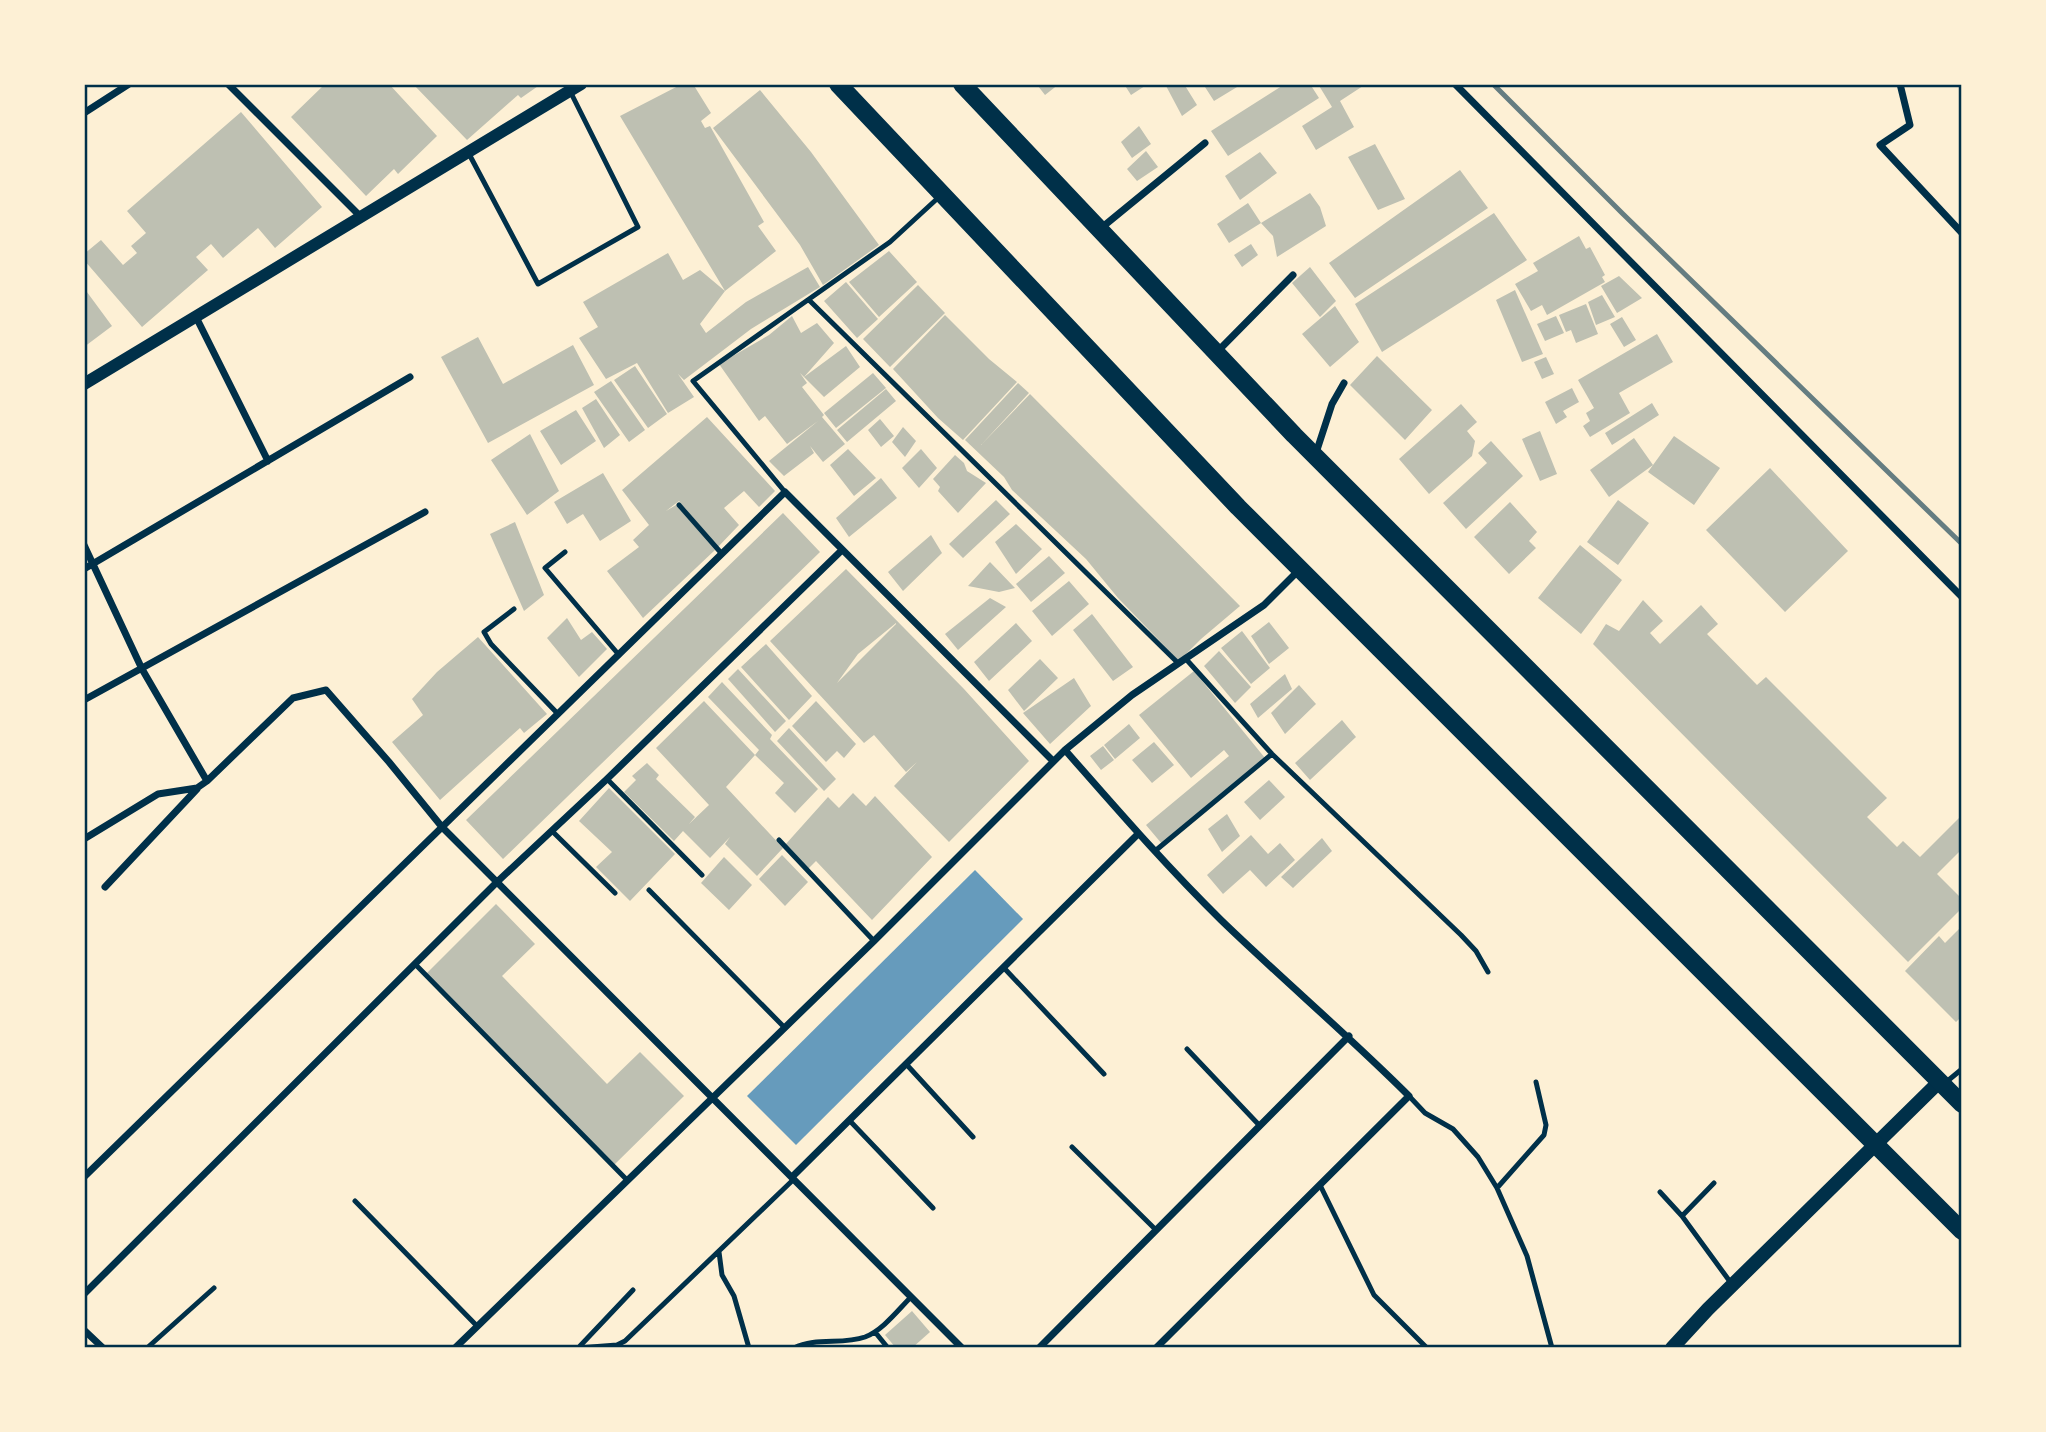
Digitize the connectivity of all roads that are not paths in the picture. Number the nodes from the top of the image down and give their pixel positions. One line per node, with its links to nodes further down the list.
1 (129, 84): 8 (street)
2 (228, 84): 12 (street)
3 (838, 84): 11 (main road)
4 (962, 84): 13 (main road)
5 (1454, 84): 34 (street)
6 (1900, 84): 14 (street)
7 (575, 87): 10 (street); 10 (lane)
8 (84, 113)
9 (1205, 143): 13 (street)
10 (468, 152): 12 (street)
11 (942, 194): 16 (lane); 33 (main road)
12 (360, 216): 17 (street)
13 (1099, 230): 18 (main road)
14 (1962, 233)
15 (1293, 275): 18 (street)
16 (809, 300): 24 (lane); 37 (lane)
17 (196, 317): 21 (street); 23 (street)
18 (1216, 353): 22 (main road)
19 (410, 377): 23 (street)
20 (1344, 383): 22 (street)
21 (84, 384)
22 (1314, 457): 69 (main road)
23 (268, 461): 31 (street)
24 (785, 492): 28 (street); 30 (street)
25 (679, 505): 30 (lane)
26 (425, 512): 38 (street)
27 (84, 545): 31 (street)
28 (842, 550): 43 (street); 44 (street)
29 (565, 552): 36 (lane)
30 (722, 554): 36 (street)
31 (93, 564): 32 (street); 38 (street)
32 (84, 569)
33 (1299, 569): 37 (street); 76 (main road)
34 (1962, 597)
35 (514, 609): 40 (lane)
36 (619, 654): 40 (street)
37 (1182, 660): 41 (street); 42 (lane)
38 (142, 669): 39 (street); 45 (street)
39 (84, 700)
40 (558, 714): 47 (street)
41 (1065, 750): 43 (street); 49 (street)
42 (1272, 754): 52 (lane); 61 (lane)
43 (1053, 761): 58 (street)
44 (607, 779): 48 (street); 53 (lane)
45 (206, 781): 46 (street); 47 (street)
46 (197, 788): 50 (street); 55 (street)
47 (442, 827): 54 (street); 78 (street)
48 (551, 831): 54 (street); 57 (lane)
49 (1139, 834): 52 (street); 60 (street)
50 (84, 839)
51 (779, 840): 58 (lane)
52 (1155, 851): 63 (street)
53 (702, 875)
54 (498, 882): 59 (street); 71 (street)
55 (105, 887)
56 (649, 890): 62 (lane)
57 (615, 893)
58 (874, 942): 62 (street)
59 (415, 964): 80 (lane); 94 (street)
60 (1005, 968): 65 (street); 67 (lane)
61 (1488, 972)
62 (785, 1028): 71 (street)
63 (1349, 1036): 70 (street); 74 (street)
64 (1187, 1049): 74 (lane)
65 (907, 1065): 73 (street); 75 (lane)
66 (1962, 1069): 69 (lane)
67 (1104, 1074)
68 (1536, 1082): 83 (lane)
69 (1941, 1084): 72 (main road); 76 (main road)
70 (1409, 1096): 82 (street); 83 (lane)
71 (713, 1097): 79 (street); 80 (street)
72 (1962, 1104)
73 (850, 1121): 79 (street); 86 (lane)
74 (1260, 1126): 88 (street)
75 (973, 1137)
76 (1875, 1145): 89 (main road); 91 (main road)
77 (1072, 1147): 88 (lane)
78 (84, 1177)
79 (793, 1178): 90 (lane); 95 (street)
80 (627, 1180): 96 (street)
81 (1714, 1183): 87 (lane)
82 (1320, 1185): 112 (street); 113 (lane)
83 (1497, 1188): 114 (lane)
84 (1660, 1192): 87 (lane)
85 (355, 1201): 96 (lane)
86 (933, 1208)
87 (1682, 1216): 91 (lane)
88 (1156, 1230): 111 (street)
89 (1962, 1231)
90 (719, 1252): 101 (lane); 107 (lane)
91 (1733, 1285): 100 (main road)
92 (214, 1288): 104 (lane)
93 (633, 1290): 102 (lane)
94 (84, 1294)
95 (911, 1297): 98 (lane); 110 (street)
96 (477, 1326): 105 (street)
97 (84, 1330): 103 (street)
98 (875, 1332): 99 (lane); 109 (lane)
99 (805, 1345): 108 (lane)
100 (1678, 1345)
101 (608, 1346): 102 (lane); 106 (lane)
102 (579, 1347)
103 (103, 1348)
104 (147, 1348)
105 (455, 1348)
106 (632, 1348)
107 (749, 1348)
108 (794, 1348)
109 (888, 1348)
110 (962, 1348)
111 (1039, 1348)
112 (1156, 1348)
113 (1427, 1348)
114 (1552, 1348)

